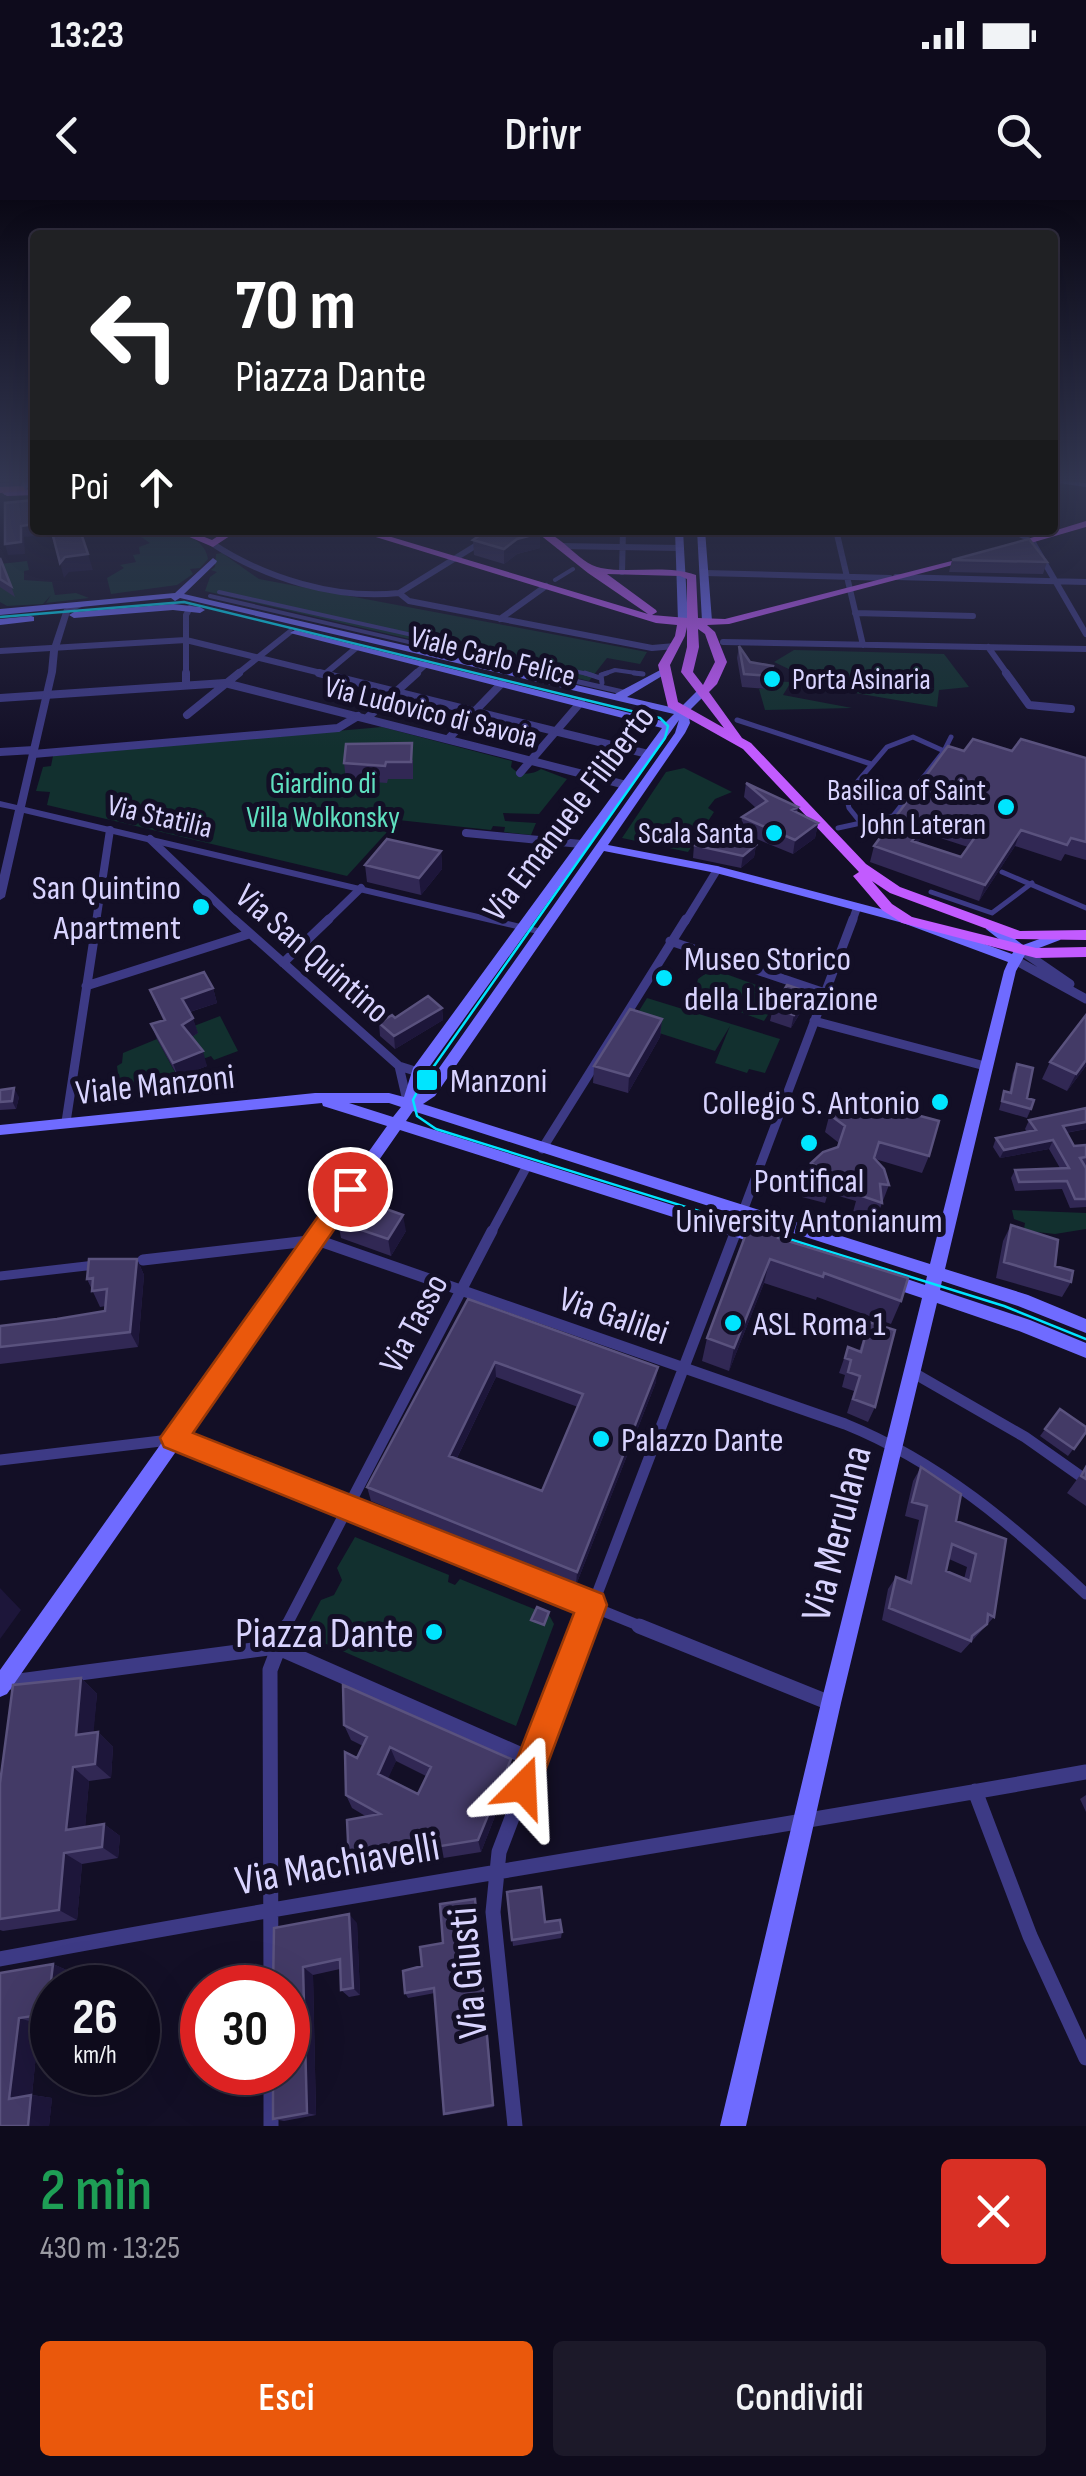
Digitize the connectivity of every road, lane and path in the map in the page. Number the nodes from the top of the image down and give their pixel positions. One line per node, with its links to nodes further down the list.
1 (213, 569): 24 (main road)
2 (263, 569): 23 (street)
3 (436, 569): 23 (street)
4 (495, 569): 20 (main road)
5 (573, 569): 20 (street)
6 (589, 569): 13 (main road)
7 (622, 569): 14 (street)
8 (680, 569): 15 (main road)
9 (705, 569): 16 (main road)
10 (845, 569): 21 (street)
11 (924, 569): 17 (main road)
12 (1050, 569): 18 (street)
13 (592, 571): 14 (main road); 34 (main road)
14 (622, 572): 15 (main road)
15 (680, 573): 34 (main road)
16 (705, 573): 21 (street); 34 (main road)
17 (892, 578): 18 (street); 21 (main road)
18 (1056, 581): 19 (street); 38 (street)
19 (1086, 582)
20 (550, 583): 33 (street); 34 (main road)
21 (848, 583): 30 (street); 36 (main road)
22 (219, 592): 52 (street)
23 (399, 593): 33 (street)
24 (178, 595): 26 (main road); 27 (main road); 28 (main road)
25 (210, 596): 59 (street, Viale Carlo Felice)
26 (192, 603): 28 (main road); 37 (main road, Viale Carlo Felice); 39 (street); 63 (main road, Viale Carlo Felice)
27 (85, 604): 29 (main road); 31 (street)
28 (148, 609): 31 (main road)
29 (0, 612)
30 (855, 613): 32 (street); 41 (street)
31 (66, 616): 35 (main road); 43 (street)
32 (974, 616)
33 (500, 619): 42 (street)
34 (694, 620): 36 (main road); 42 (main road); 48 (main road); 61 (main road)
35 (0, 622)
36 (725, 622): 40 (main road)
37 (290, 632): 45 (main road, Viale Carlo Felice); 49 (street)
38 (1086, 634)
39 (186, 640): 43 (street); 49 (street); 58 (street)
40 (723, 642): 41 (street); 48 (main road)
41 (863, 645): 44 (street)
42 (675, 646): 51 (main road)
43 (58, 647): 47 (street); 62 (street)
44 (988, 647): 46 (street); 66 (street)
45 (356, 648): 50 (main road, Viale Carlo Felice); 53 (street)
46 (1086, 650)
47 (0, 651)
48 (717, 654): 61 (main road); 61 (main road)
49 (258, 657): 53 (street); 56 (street)
50 (425, 665): 57 (main road, Viale Carlo Felice); 60 (street)
51 (665, 665): 63 (main road); 68 (main road)
52 (572, 668): 55 (street); 55 (street)
53 (326, 673): 60 (street)
54 (643, 674): 55 (street)
55 (599, 676): 59 (street)
56 (225, 683): 58 (street, Via Ludovico di Savoia); 69 (street); 70 (street, Via Ludovico di Savoia)
57 (502, 683): 65 (main road, Viale Carlo Felice); 67 (street)
58 (186, 685): 62 (street, Via Ludovico di Savoia)
59 (602, 686): 63 (street, Viale Carlo Felice)
60 (396, 691): 67 (street); 70 (street)
61 (702, 692): 68 (main road); 76 (main road)
62 (46, 695): 64 (street, Via Ludovico di Savoia); 79 (street)
63 (621, 695): 68 (main road)
64 (0, 698)
65 (582, 702): 72 (main road, Viale Carlo Felice); 73 (street)
66 (1070, 708)
67 (475, 711): 73 (street); 75 (street)
68 (683, 713): 72 (main road, Via Emanuele Filiberto); 76 (main road); 94 (main road, Via Emanuele Filiberto)
69 (187, 715)
70 (362, 717): 75 (street, Via Ludovico di Savoia); 79 (street)
71 (737, 720): 82 (street)
72 (668, 726): 80 (main road, Via Emanuele Filiberto)
73 (557, 731): 80 (street); 81 (street)
74 (951, 737): 77 (street)
75 (448, 739): 81 (street, Via Ludovico di Savoia)
76 (738, 739): 95 (main road)
77 (944, 751): 82 (street); 87 (street)
78 (0, 752): 79 (street)
79 (33, 752): 86 (street)
80 (648, 754): 84 (main road, Via Emanuele Filiberto)
81 (530, 761): 83 (street); 84 (street, Via Ludovico di Savoia)
82 (871, 764): 87 (street)
83 (520, 772)
84 (626, 785): 92 (main road, Via Emanuele Filiberto)
85 (0, 804): 86 (street, Via Statilia)
86 (19, 808): 89 (street, Via Statilia); 102 (street)
87 (861, 823): 88 (street)
88 (838, 828)
89 (110, 830): 91 (street, Via Statilia); 116 (street)
90 (466, 833): 92 (street)
91 (150, 839): 93 (street, Via Statilia); 96 (street, Via San Quintino)
92 (581, 844): 106 (main road, Via Emanuele Filiberto)
93 (181, 846): 96 (street); 100 (street, Via Statilia)
94 (602, 847): 97 (main road); 108 (main road, Via Emanuele Filiberto)
95 (848, 854): 105 (main road); 107 (main road)
96 (170, 862): 109 (street, Via San Quintino)
97 (716, 870): 103 (main road); 112 (street)
98 (1002, 872): 99 (street)
99 (1032, 883): 101 (street); 104 (street)
100 (360, 888): 106 (street, Via Statilia); 115 (street)
101 (931, 892)
102 (0, 897)
103 (857, 908): 105 (main road); 117 (street)
104 (1086, 908)
105 (907, 920): 114 (main road)
106 (522, 926): 108 (street, Via Statilia); 122 (main road, Via Emanuele Filiberto)
107 (990, 926): 111 (main road); 114 (main road)
108 (542, 932): 124 (main road, Via Emanuele Filiberto)
109 (249, 934): 115 (street, Via San Quintino); 116 (street)
110 (1086, 935): 111 (main road)
111 (1056, 937): 114 (main road)
112 (670, 940): 117 (street); 128 (street)
113 (1086, 952): 114 (main road)
114 (1018, 955): 118 (street); 121 (main road, Via Merulana)
115 (283, 963): 120 (street, Via San Quintino)
116 (86, 986): 125 (street)
117 (825, 994): 119 (street)
118 (1086, 998)
119 (814, 1022): 121 (street); 130 (street)
120 (398, 1066): 122 (street, Via San Quintino); 124 (street, Via San Quintino)
121 (985, 1066): 137 (main road, Via Merulana)
122 (418, 1072): 124 (main road, Via Emanuele Filiberto)
123 (315, 1098): 124 (main road, Viale Manzoni); 125 (main road, Viale Manzoni); 126 (main road, Viale Manzoni)
124 (409, 1106): 126 (main road, Via Emanuele Filiberto); 128 (main road, Viale Manzoni)
125 (66, 1122): 127 (main road, Viale Manzoni)
126 (396, 1124): 129 (main road, Viale Manzoni); 132 (main road, Via Emanuele Filiberto)
127 (0, 1130)
128 (542, 1148): 130 (main road, Viale Manzoni)
129 (527, 1166): 131 (main road, Viale Manzoni); 140 (street, Via Tasso)
130 (743, 1211): 137 (main road, Viale Manzoni)
131 (736, 1231): 133 (main road, Viale Manzoni); 144 (street)
132 (314, 1240): 134 (street); 140 (street, Via Galilei); 146 (main road, Via Emanuele Filiberto)
133 (782, 1246)
134 (143, 1260): 135 (street)
135 (124, 1262)
136 (106, 1264): 139 (street)
137 (935, 1273): 141 (main road, Via Merulana); 142 (main road, Viale Manzoni)
138 (871, 1274): 141 (main road)
139 (0, 1276)
140 (461, 1291): 144 (street, Via Galilei); 150 (street, Via Tasso)
141 (930, 1294): 143 (main road); 145 (main road, Via Merulana)
142 (1086, 1326)
143 (1086, 1351)
144 (683, 1368): 147 (street, Via Galilei); 152 (street)
145 (912, 1372): 147 (main road, Via Merulana); 149 (street)
146 (174, 1438): 148 (street); 150 (street); 154 (main road, Via Emanuele Filiberto)
147 (895, 1447): 151 (street, Via Galilei); 155 (main road, Via Merulana)
148 (0, 1460)
149 (1086, 1480)
150 (348, 1506): 152 (street); 153 (street)
151 (1086, 1594)
152 (592, 1605): 155 (street); 156 (street)
153 (276, 1647): 154 (street); 156 (street); 161 (street)
154 (1, 1685)
155 (831, 1703): 159 (main road, Via Merulana)
156 (533, 1760): 160 (street, Via Giusti)
157 (1086, 1772): 158 (street, Via Machiavelli)
158 (976, 1791): 159 (street, Via Machiavelli); 164 (street)
159 (805, 1823): 160 (street, Via Machiavelli); 168 (main road, Via Merulana)
160 (494, 1872): 161 (street, Via Machiavelli); 167 (street, Via Giusti)
161 (272, 1908): 162 (street, Via Machiavelli); 163 (street)
162 (0, 1959)
163 (272, 1965)
164 (1086, 2058)
165 (271, 2095): 166 (street)
166 (271, 2126)
167 (515, 2126)
168 (734, 2126)

